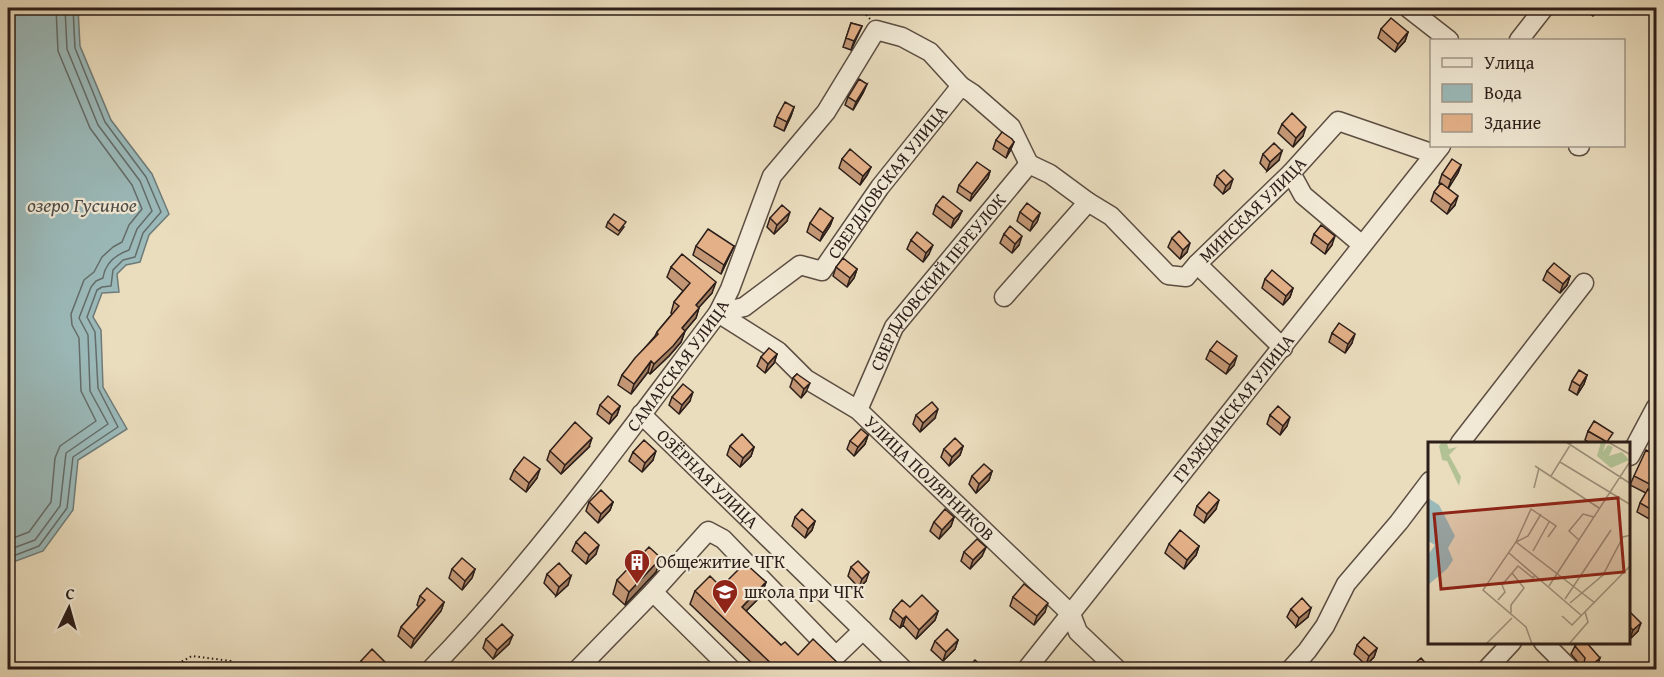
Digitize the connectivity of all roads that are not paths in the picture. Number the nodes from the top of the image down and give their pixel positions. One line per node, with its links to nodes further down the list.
1 (1407, 8): 3 (street)
2 (1544, 8): 4 (street)
3 (1448, 39)
4 (1520, 39)
5 (961, 86): 7 (street); 14 (street, СВЕРДЛОВСКАЯ УЛИЦА); 14 (street, САМАРСКАЯ УЛИЦА)
6 (1438, 150): 8 (street, МИНСКАЯ УЛИЦА); 10 (street, ГРАЖДАНСКАЯ УЛИЦА)
7 (1029, 164): 9 (street); 17 (street, СВЕРДЛОВСКИЙ ПЕРЕУЛОК)
8 (1291, 173): 10 (street); 11 (street, МИНСКАЯ УЛИЦА)
9 (1088, 202): 11 (street); 13 (street)
10 (1361, 244): 15 (street, ГРАЖДАНСКАЯ УЛИЦА)
11 (1197, 264): 15 (street, МИНСКАЯ УЛИЦА)
12 (1584, 283): 19 (street)
13 (1004, 297)
14 (718, 313): 17 (street, УЛИЦА ПОЛЯРНИКОВ); 18 (street, САМАРСКАЯ УЛИЦА)
15 (1283, 348): 23 (street, ГРАЖДАНСКАЯ УЛИЦА)
16 (1656, 407): 20 (street)
17 (858, 410): 23 (street, УЛИЦА ПОЛЯРНИКОВ)
18 (641, 414): 24 (street, ОЗЁРНАЯ УЛИЦА); 27 (street, САМАРСКАЯ УЛИЦА)
19 (1461, 442)
20 (1631, 452)
21 (1428, 484): 33 (street)
22 (653, 592): 24 (street); 28 (street); 29 (street)
23 (1071, 614): 31 (street, ГРАЖДАНСКАЯ УЛИЦА); 32 (street, УЛИЦА ПОЛЯРНИКОВ)
24 (863, 630): 30 (street, ОЗЁРНАЯ УЛИЦА)
25 (1510, 644): 34 (street)
26 (1545, 644): 35 (street)
27 (430, 669)
28 (577, 669)
29 (732, 669)
30 (904, 669)
31 (1026, 669)
32 (1118, 669)
33 (1290, 669)
34 (1486, 669)
35 (1571, 669)

